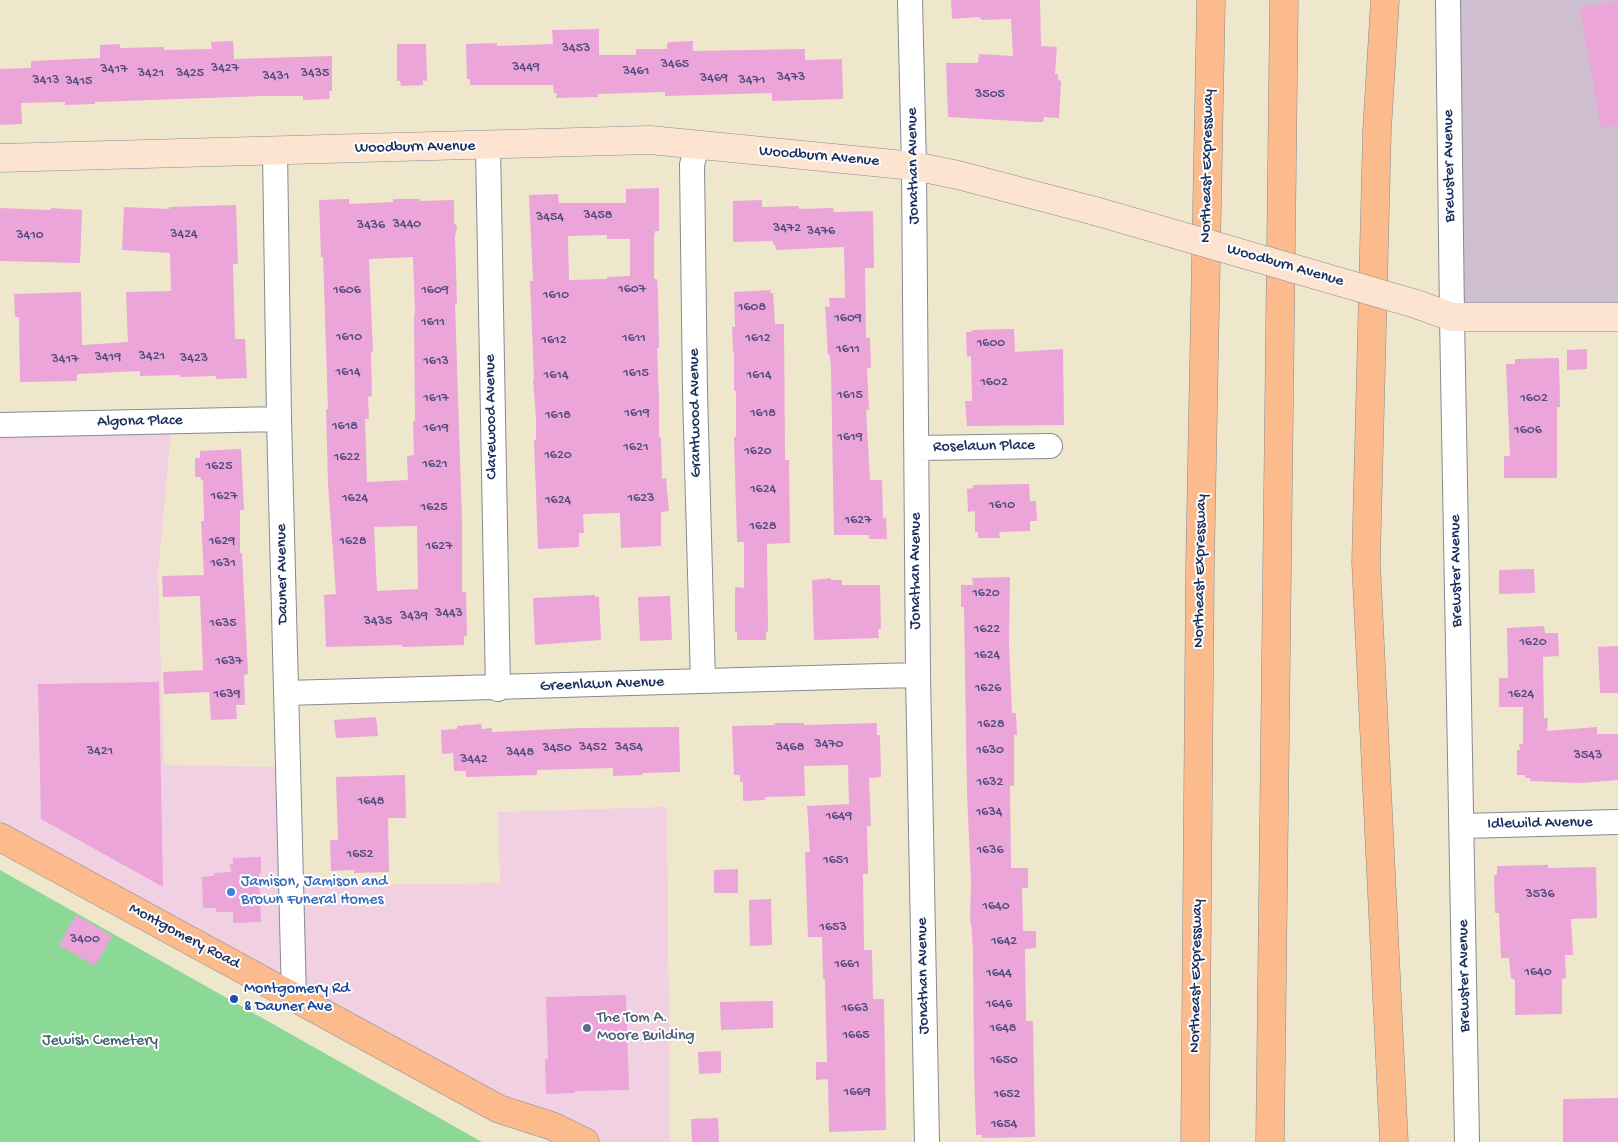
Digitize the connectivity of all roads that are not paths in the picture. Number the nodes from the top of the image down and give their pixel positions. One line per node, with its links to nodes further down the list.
1 (910, 0): 10 (street, Jonathan Avenue)
2 (1211, 0): 29 (main road, Northeast Expressway)
3 (1284, 0): 30 (main road)
4 (1385, 0): 31 (main road)
5 (1448, 0): 11 (street, Brewster Avenue)
6 (697, 145): 7 (street, Woodburn Avenue); 10 (street, Woodburn Avenue); 18 (street, Grantwood Avenue)
7 (488, 146): 8 (street, Woodburn Avenue); 19 (street, Clarewood Avenue)
8 (275, 151): 9 (street, Woodburn Avenue); 13 (street, Dauner Avenue)
9 (0, 158)
10 (914, 166): 11 (street, Woodburn Avenue, bridge); 16 (street, Jonathan Avenue)
11 (1452, 317): 12 (street, Woodburn Avenue); 22 (street, Brewster Avenue)
12 (1618, 318)
13 (279, 419): 14 (street, Algona Place); 20 (street, Dauner Avenue)
14 (0, 425)
15 (1050, 446): 16 (street, Roselawn Place)
16 (917, 448): 17 (street, Jonathan Avenue)
17 (918, 676): 18 (street, Greenlawn Avenue); 28 (street, Jonathan Avenue)
18 (703, 681): 19 (street, Greenlawn Avenue)
19 (498, 689): 20 (street, Greenlawn Avenue)
20 (286, 693): 24 (street, Dauner Avenue)
21 (1618, 822): 22 (street, Idlewild Avenue)
22 (1462, 826): 32 (street, Brewster Avenue)
23 (0, 837): 24 (main road, Montgomery Road)
24 (294, 997): 25 (main road, Montgomery Road)
25 (499, 1109): 26 (main road, Montgomery Road); 27 (main road, Montgomery Road)
26 (533, 1142)
27 (585, 1142)
28 (927, 1142)
29 (1195, 1142)
30 (1270, 1142)
31 (1394, 1142)
32 (1467, 1142)

